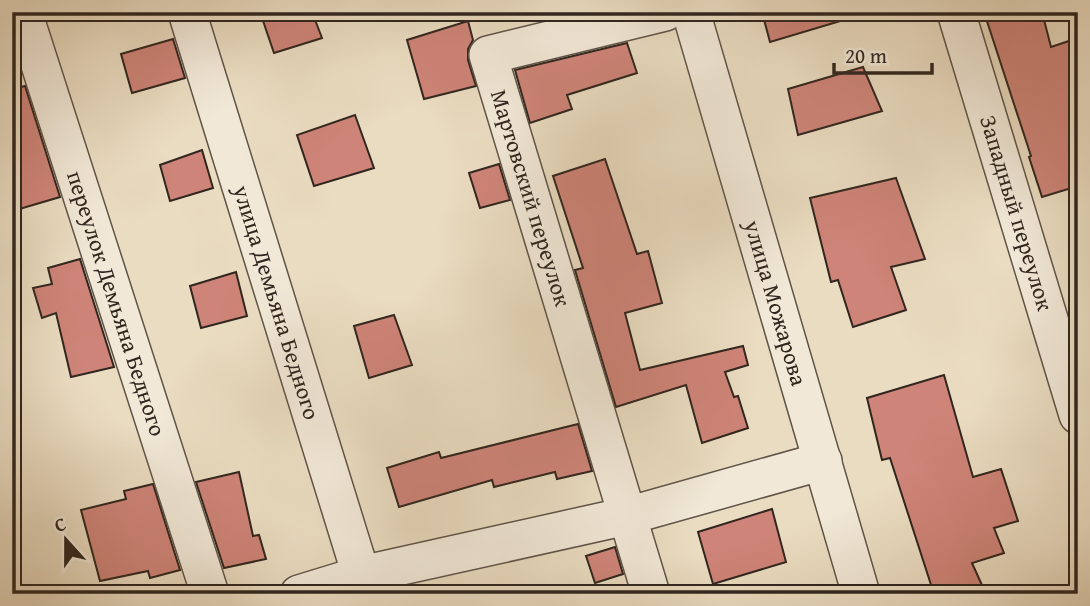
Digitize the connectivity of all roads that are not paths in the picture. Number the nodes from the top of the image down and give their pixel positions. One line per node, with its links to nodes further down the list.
1 (23, 12): 10 (street, переулок Демьяна Бедного)
2 (187, 12): 9 (street, улица Демьяна Бедного)
3 (665, 12): 8 (street, Мартовский переулок)
4 (691, 12): 7 (street, улица Можарова)
5 (956, 12): 6 (street, Западный переулок)
6 (1078, 415)
7 (823, 461): 8 (street); 13 (street, улица Можарова)
8 (627, 516): 9 (street); 12 (street, Мартовский переулок)
9 (364, 584): 11 (street)
10 (210, 594)
11 (299, 594)
12 (651, 594)
13 (861, 594)

